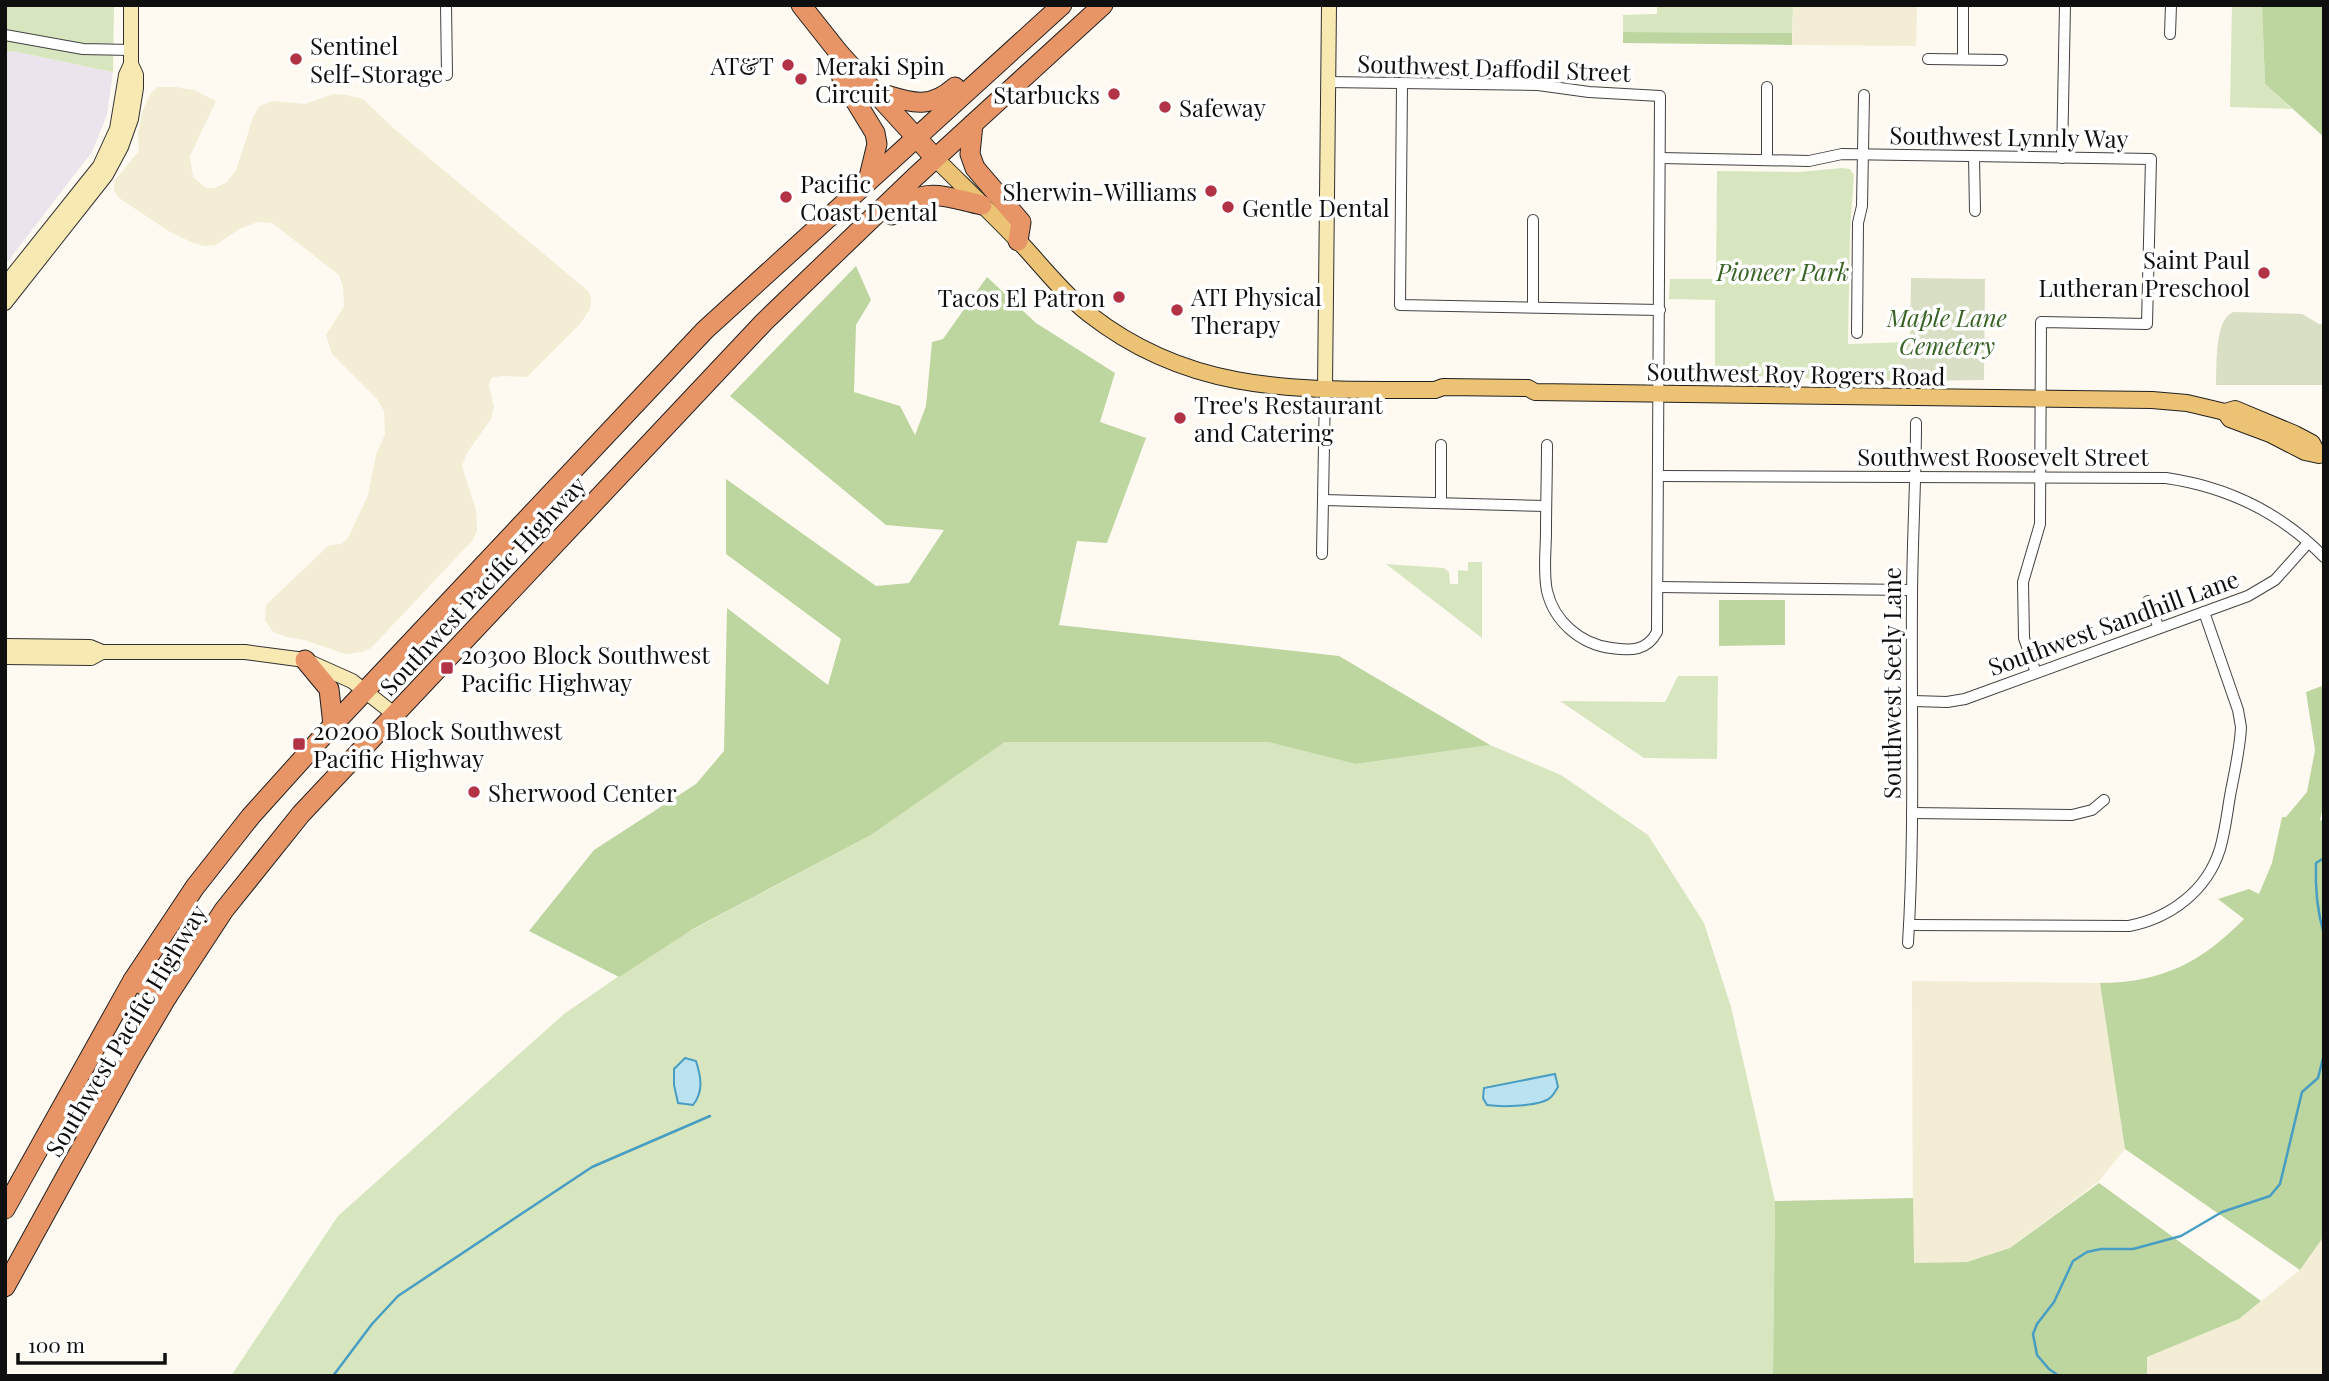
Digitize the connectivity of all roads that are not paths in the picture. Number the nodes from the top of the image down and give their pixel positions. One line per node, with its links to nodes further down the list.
1 (131, 5): 14 (street)
2 (446, 5): 18 (street)
3 (801, 5): 13 (highway)
4 (1062, 5): 10 (highway, Southwest Pacific Highway)
5 (1103, 5): 24 (highway, Southwest Pacific Highway)
6 (1329, 5): 19 (street)
7 (1963, 5): 16 (street)
8 (2065, 5): 30 (street)
9 (2171, 5): 11 (street)
10 (1033, 31): 22 (highway); 25 (highway, Southwest Pacific Highway)
11 (2170, 34)
12 (5, 35): 14 (street)
13 (839, 53): 22 (highway); 32 (highway)
14 (131, 57): 38 (street); 39 (street)
15 (1928, 59): 16 (street)
16 (1963, 60): 17 (street)
17 (2002, 60)
18 (447, 75)
19 (1327, 82): 20 (street, Southwest Daffodil Street); 43 (street)
20 (1402, 84): 29 (street, Southwest Daffodil Street); 40 (street)
21 (1767, 87): 31 (street)
22 (874, 91): 25 (highway)
23 (1864, 95): 26 (street)
24 (973, 124): 28 (highway, Southwest Pacific Highway); 36 (highway)
25 (916, 137): 28 (highway); 32 (highway, Southwest Pacific Highway)
26 (1863, 155): 27 (street, Southwest Lynnly Way); 31 (street, Southwest Lynnly Way); 42 (street)
27 (1974, 157): 30 (street, Southwest Lynnly Way); 34 (street)
28 (935, 158): 33 (main road, Southwest Roy Rogers Road); 37 (highway, Southwest Pacific Highway)
29 (1661, 158): 31 (street, Southwest Lynnly Way); 41 (street)
30 (2062, 158): 45 (street, Southwest Lynnly Way)
31 (1767, 160)
32 (867, 183): 69 (highway, Southwest Pacific Highway)
33 (982, 205): 36 (main road, Southwest Roy Rogers Road); 37 (highway)
34 (1975, 211)
35 (1533, 220): 40 (street)
36 (1018, 241): 43 (main road, Southwest Roy Rogers Road)
37 (827, 260): 71 (highway, Southwest Pacific Highway)
38 (5, 285)
39 (5, 303)
40 (1533, 306): 41 (street)
41 (1660, 310): 44 (street)
42 (1857, 333)
43 (1325, 389): 44 (main road, Southwest Roy Rogers Road); 53 (street)
44 (1659, 394): 45 (main road, Southwest Roy Rogers Road); 51 (street)
45 (2041, 399): 49 (main road, Southwest Roy Rogers Road); 50 (street, Southwest Lynnly Way)
46 (1916, 423): 52 (street, Southwest Seely Lane)
47 (1441, 445): 54 (street)
48 (1547, 445): 55 (street)
49 (2320, 456)
50 (2040, 475): 52 (street, Southwest Roosevelt Street); 56 (street, Southwest Roosevelt Street); 68 (street, Southwest Lynnly Way)
51 (1660, 476): 52 (street, Southwest Roosevelt Street); 59 (street)
52 (1916, 477): 60 (street, Southwest Seely Lane)
53 (1323, 500): 54 (street); 57 (street)
54 (1441, 502): 55 (street)
55 (1546, 506): 59 (street)
56 (2308, 543): 58 (street, Southwest Roosevelt Street); 62 (street, Southwest Sandhill Lane)
57 (1322, 554)
58 (2324, 557)
59 (1658, 587): 60 (street)
60 (1912, 590): 70 (street, Southwest Seely Lane)
61 (2148, 601): 63 (street)
62 (2204, 612): 63 (street, Southwest Sandhill Lane); 75 (street)
63 (2159, 628): 68 (street, Southwest Sandhill Lane)
64 (5, 646): 65 (street)
65 (102, 652): 66 (street); 67 (street)
66 (5, 657)
67 (305, 660): 69 (street); 72 (highway)
68 (2036, 673): 70 (street, Southwest Sandhill Lane)
69 (365, 691): 71 (street); 72 (highway, Southwest Pacific Highway)
70 (1913, 701): 74 (street, Southwest Seely Lane)
71 (394, 714): 78 (highway, Southwest Pacific Highway)
72 (333, 725): 77 (highway, Southwest Pacific Highway)
73 (2104, 800): 74 (street)
74 (1912, 813): 75 (street, Southwest Seely Lane)
75 (1909, 925): 76 (street, Southwest Seely Lane)
76 (1908, 943)
77 (133, 980): 78 (highway); 79 (highway, Southwest Pacific Highway)
78 (167, 997): 80 (highway, Southwest Pacific Highway)
79 (5, 1209)
80 (5, 1287)

